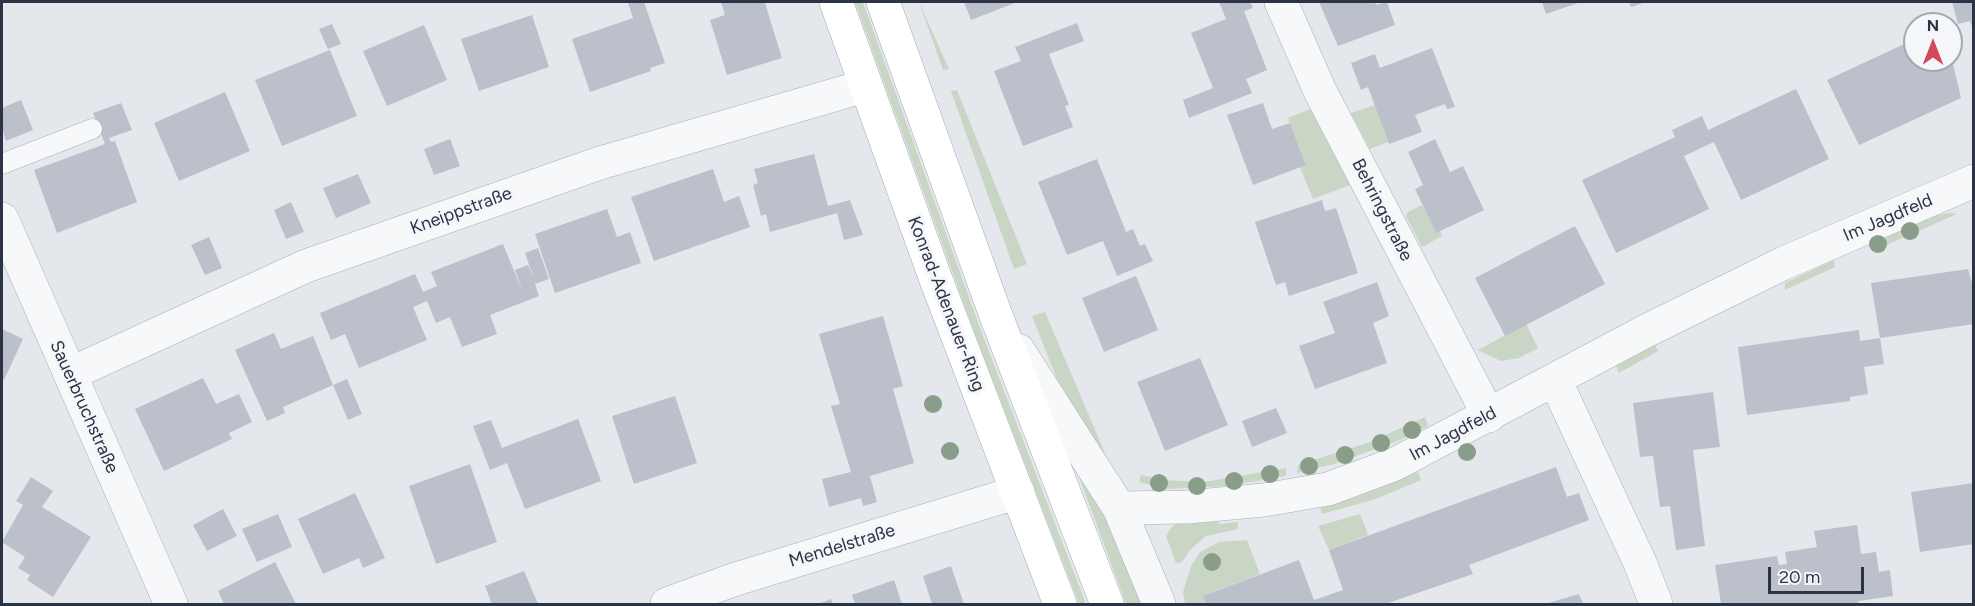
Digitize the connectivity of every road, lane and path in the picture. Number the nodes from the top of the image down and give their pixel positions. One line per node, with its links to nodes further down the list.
1 (836, 2): 4 (main road, Konrad-Adenauer-Ring)
2 (882, 2): 9 (main road)
3 (1281, 2): 12 (street, Behringstraße)
4 (865, 86): 10 (street, Kneippstraße); 13 (main road, Konrad-Adenauer-Ring)
5 (92, 129): 6 (lane)
6 (2, 164)
7 (1974, 181): 11 (street, Im Jagdfeld)
8 (2, 219): 10 (street, Sauerbruchstraße)
9 (995, 313): 14 (street); 18 (main road)
10 (70, 374): 15 (street, Sauerbruchstraße)
11 (1555, 380): 12 (street, Im Jagdfeld); 20 (street)
12 (1489, 416): 14 (street, Im Jagdfeld)
13 (1018, 492): 16 (street, Mendelstraße); 17 (main road, Konrad-Adenauer-Ring)
14 (1119, 508): 19 (street)
15 (162, 601)
16 (667, 604)
17 (1060, 604)
18 (1107, 604)
19 (1159, 604)
20 (1656, 604)

